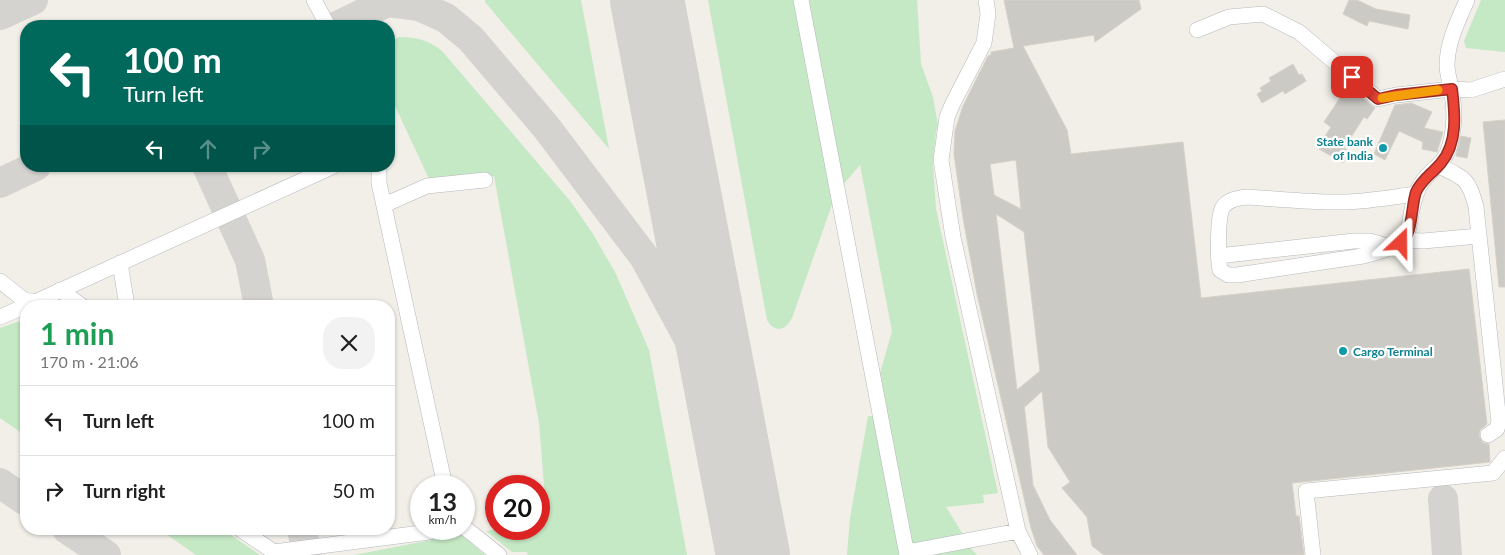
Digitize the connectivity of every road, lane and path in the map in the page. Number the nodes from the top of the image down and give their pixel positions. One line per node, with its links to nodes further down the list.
1 (314, 0): 5 (street)
2 (801, 0): 35 (street)
3 (986, 0): 31 (street)
4 (1467, 0): 8 (street)
5 (325, 20)
6 (1197, 30): 8 (street)
7 (1505, 79): 8 (street)
8 (1452, 89): 9 (street)
9 (1439, 166): 13 (street); 15 (street)
10 (321, 172): 19 (street)
11 (378, 172): 14 (street)
12 (485, 180): 14 (street)
13 (1416, 194): 16 (street); 18 (street)
14 (384, 205): 30 (street)
15 (1479, 236): 16 (street); 28 (street)
16 (1404, 240): 17 (street)
17 (1390, 247): 18 (street); 18 (street)
18 (1218, 256)
19 (120, 263): 21 (street); 25 (street)
20 (0, 281): 22 (street)
21 (60, 290): 23 (street); 24 (street)
22 (24, 300)
23 (39, 300)
24 (74, 300)
25 (126, 300)
26 (20, 308): 27 (street)
27 (0, 317)
28 (1488, 435)
29 (1505, 458): 38 (street)
30 (443, 475)
31 (1018, 531): 35 (street); 37 (street)
32 (410, 534): 33 (street)
33 (249, 535)
34 (475, 536): 36 (street)
35 (907, 554)
36 (499, 555)
37 (1030, 555)
38 (1312, 555)

